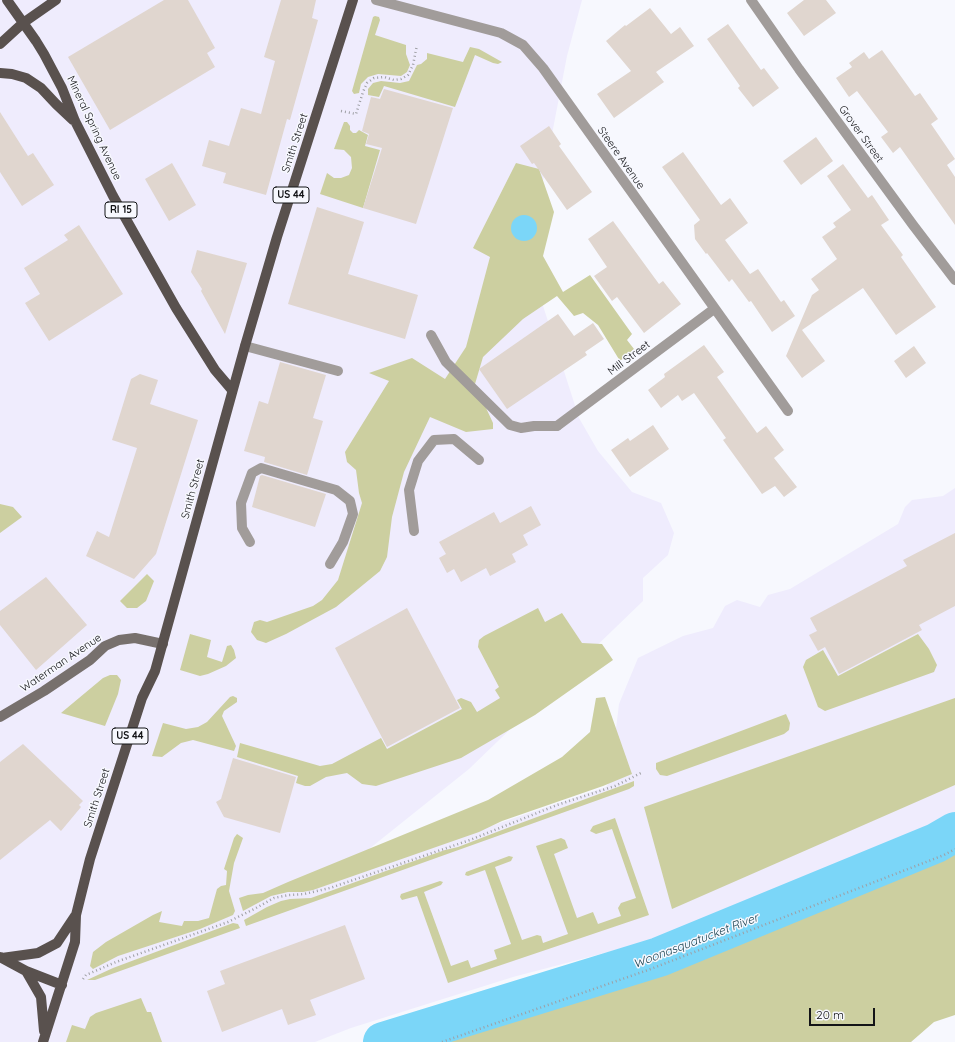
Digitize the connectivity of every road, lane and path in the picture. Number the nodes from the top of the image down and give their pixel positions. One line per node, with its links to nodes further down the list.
1 (7, 0): 6 (main road, Mineral Spring Avenue / RI 15)
2 (56, 0): 6 (main road)
3 (353, 0): 15 (main road, Smith Street / US 44)
4 (376, 0): 13 (street, Steere Avenue)
5 (751, 0): 12 (street, Grover Street)
6 (23, 23): 7 (main road); 11 (main road, Mineral Spring Avenue / RI 15)
7 (0, 44)
8 (417, 45): 10 (path)
9 (0, 73): 11 (main road)
10 (341, 111)
11 (75, 121): 17 (main road, Mineral Spring Avenue / RI 15)
12 (955, 280)
13 (714, 309): 14 (street, Mill Street); 18 (street, Steere Avenue)
14 (430, 334)
15 (245, 346): 16 (street); 17 (main road, Smith Street / US 44)
16 (338, 371)
17 (232, 390): 23 (main road, Smith Street / US 44)
18 (788, 411)
19 (479, 460): 20 (street)
20 (414, 531)
21 (250, 542): 22 (street)
22 (330, 564)
23 (163, 644): 24 (main road, Waterman Avenue); 27 (main road, Smith Street / US 44)
24 (0, 717)
25 (643, 772): 30 (path)
26 (955, 849): 33 (path)
27 (76, 915): 28 (main road); 31 (main road, Smith Street / US 44)
28 (1, 958): 29 (main road)
29 (26, 971): 31 (main road); 32 (main road, US 44)
30 (83, 979)
31 (62, 985): 32 (main road, US 44)
32 (44, 1039)
33 (442, 1042)

